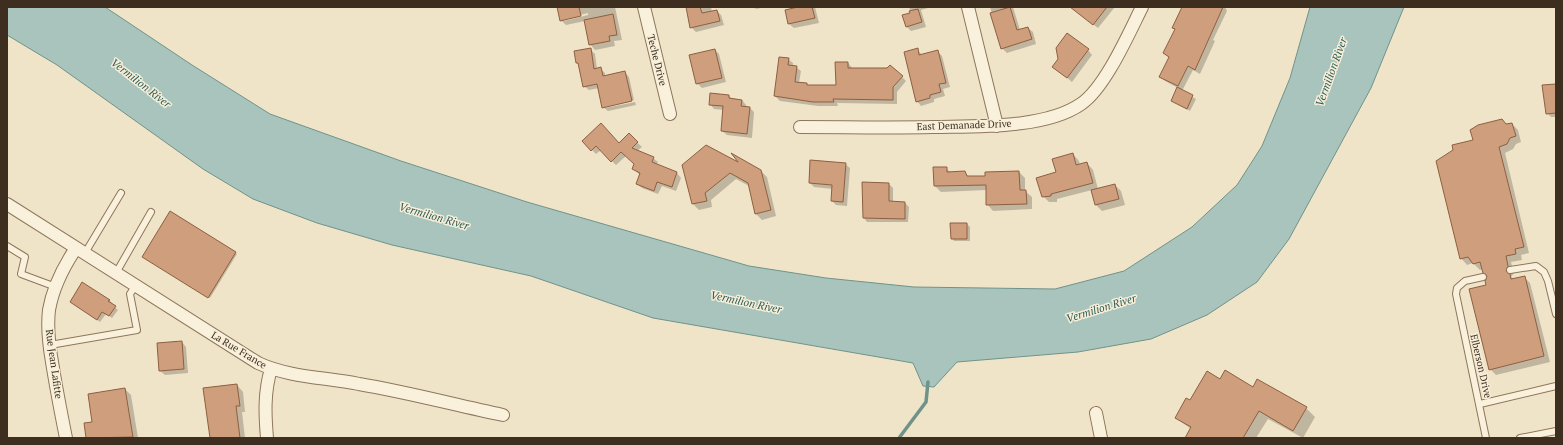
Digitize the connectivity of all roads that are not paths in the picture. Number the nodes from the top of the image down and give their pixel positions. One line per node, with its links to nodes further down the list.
1 (644, 7): 4 (street, Teche Drive)
2 (968, 7): 5 (street)
3 (1142, 7): 5 (street, East Demanade Drive)
4 (670, 114)
5 (997, 126): 6 (street, East Demanade Drive)
6 (800, 127)
7 (121, 193): 11 (lane)
8 (7, 204): 11 (street, La Rue France)
9 (151, 212): 13 (lane)
10 (7, 246): 16 (lane)
11 (81, 250): 13 (street, La Rue France); 16 (street, Rue Jean Lafitte)
12 (1510, 270): 17 (lane)
13 (116, 273): 15 (street, La Rue France)
14 (1483, 277): 21 (lane, Elberson Drive)
15 (136, 285): 18 (lane); 19 (street, La Rue France)
16 (56, 287): 18 (street, Rue Jean Lafitte)
17 (1556, 314)
18 (50, 345): 25 (street, Rue Jean Lafitte)
19 (271, 369): 23 (street, La Rue France); 26 (street)
20 (1556, 386): 21 (lane)
21 (1480, 404): 28 (lane, Elberson Drive)
22 (1096, 413): 27 (street)
23 (503, 415)
24 (1556, 431): 29 (lane)
25 (66, 438)
26 (267, 438)
27 (1101, 438)
28 (1486, 438)
29 (1520, 438)

